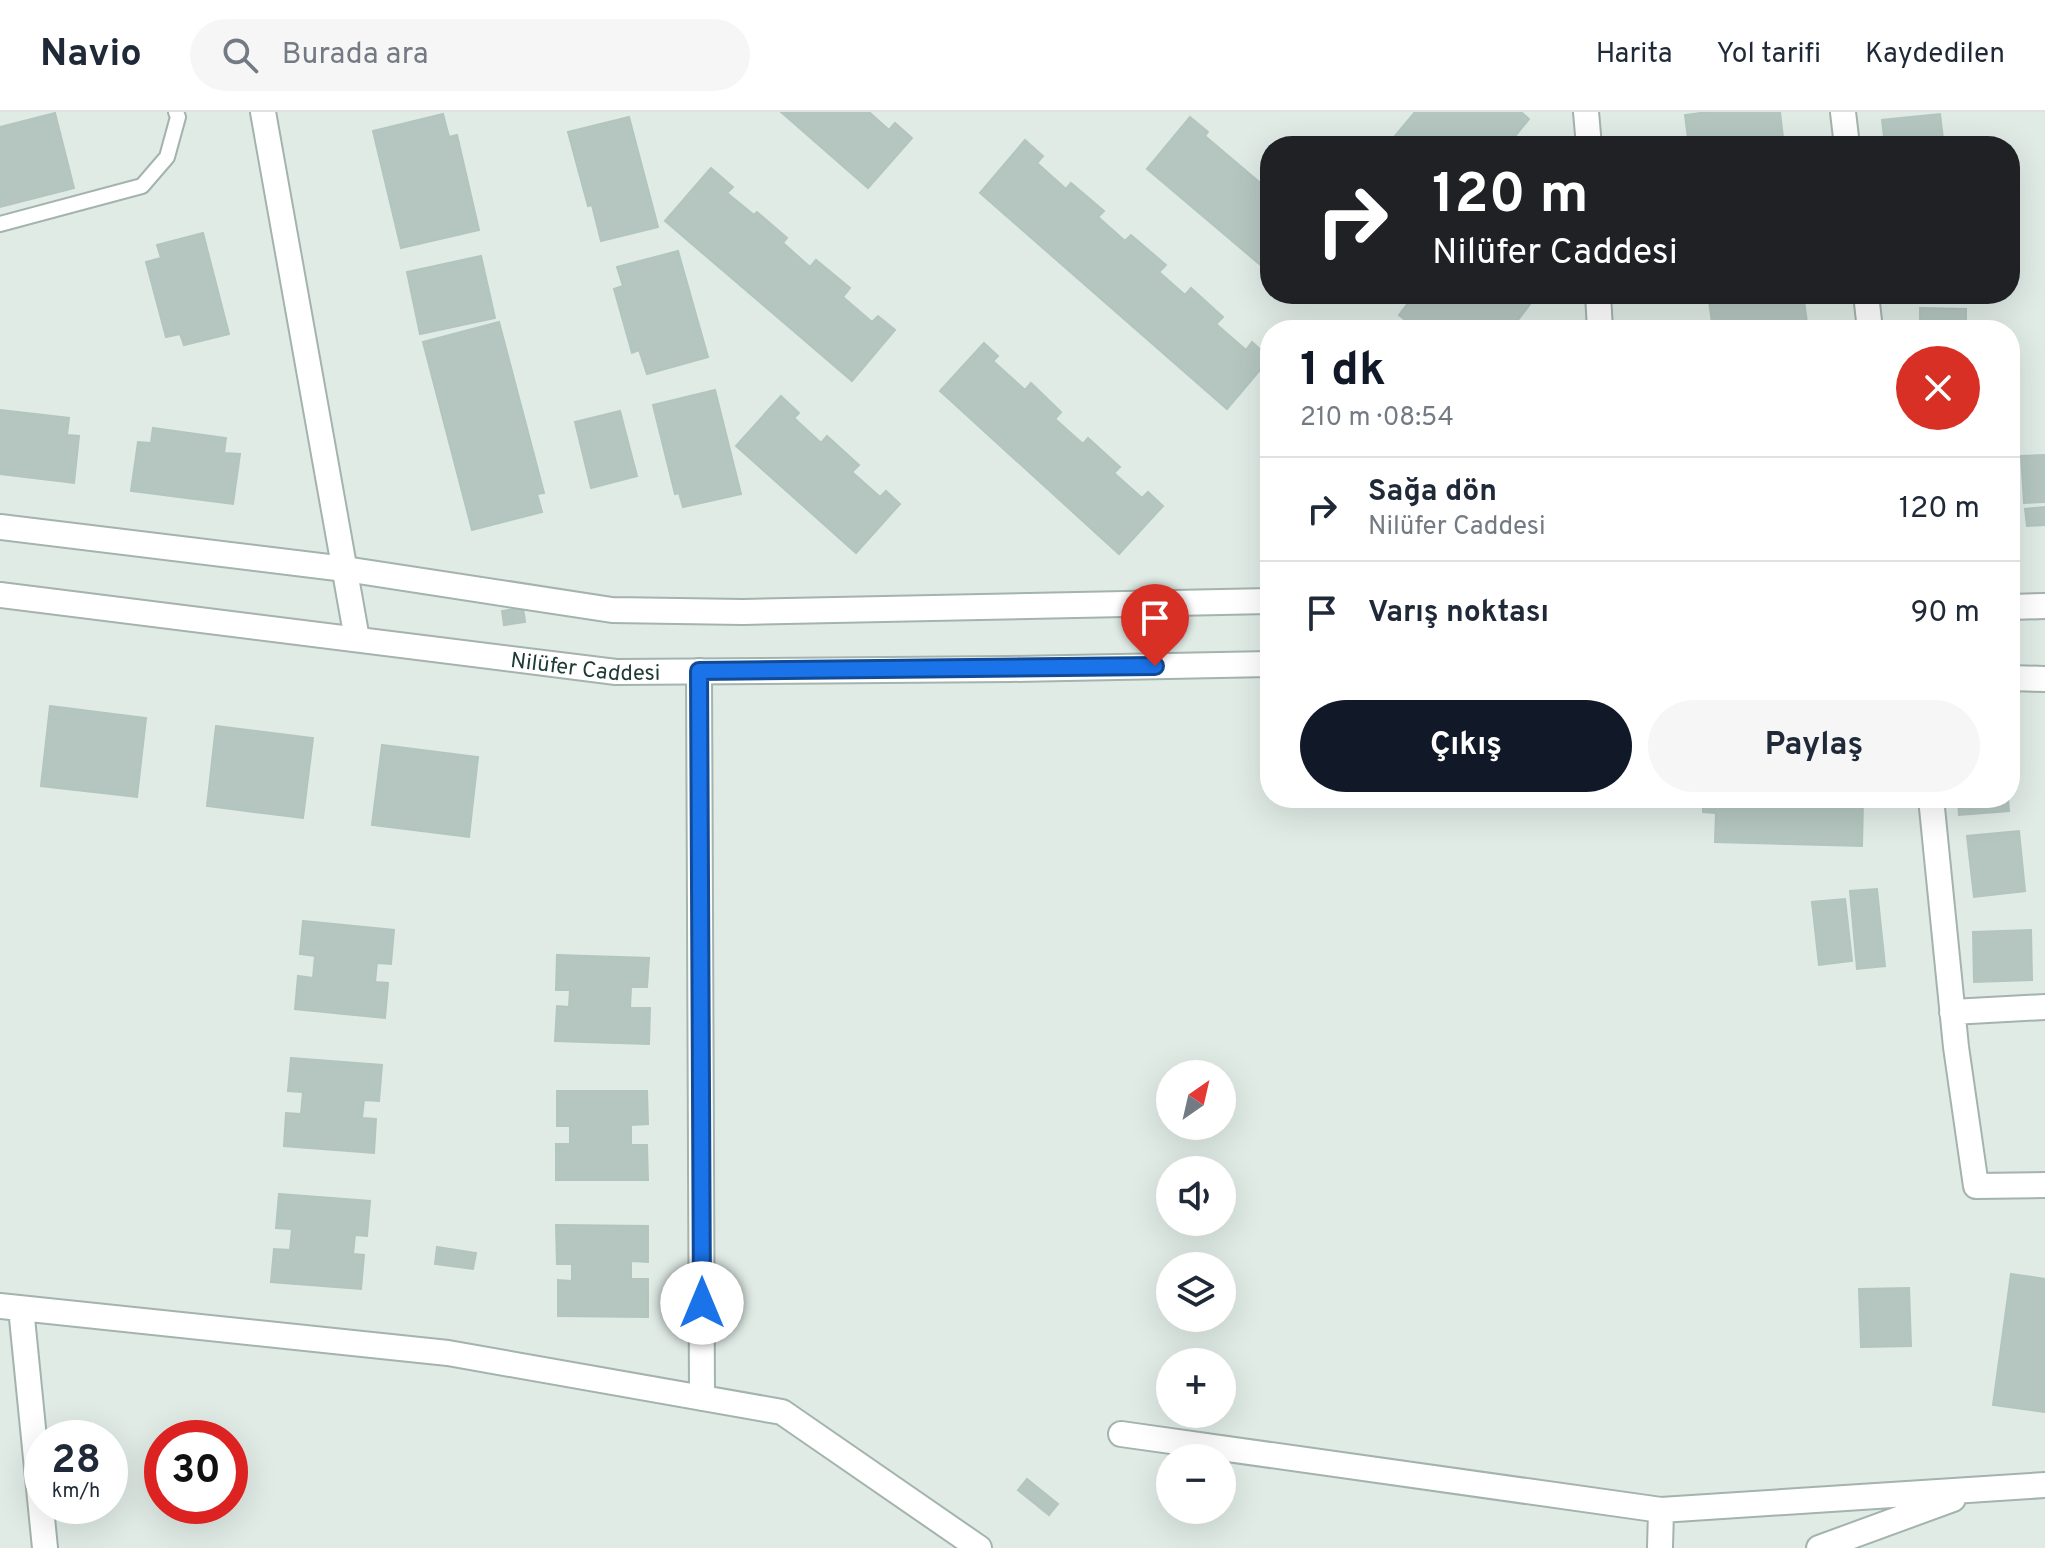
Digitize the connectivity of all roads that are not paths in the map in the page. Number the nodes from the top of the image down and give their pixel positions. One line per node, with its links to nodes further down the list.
1 (176, 112): 7 (lane)
2 (263, 112): 9 (street)
3 (1586, 112): 5 (street)
4 (1843, 112): 6 (street)
5 (1588, 136)
6 (1846, 136)
7 (0, 224)
8 (0, 527): 9 (street)
9 (345, 569): 11 (street); 14 (street)
10 (0, 595): 14 (street, Nilüfer Caddesi)
11 (1260, 601)
12 (2045, 606): 13 (street)
13 (2020, 607)
14 (357, 639): 16 (street, Nilüfer Caddesi)
15 (1260, 664): 16 (street, Nilüfer Caddesi)
16 (699, 671): 24 (street)
17 (2020, 678): 18 (street)
18 (2045, 679)
19 (1932, 808): 21 (street)
20 (2045, 1007): 21 (street)
21 (1952, 1012): 22 (street)
22 (2045, 1185)
23 (10, 1307): 24 (street); 29 (street)
24 (702, 1398): 30 (street)
25 (1121, 1434): 28 (street)
26 (2045, 1485): 27 (street)
27 (1978, 1490): 28 (street); 32 (street)
28 (1661, 1510): 31 (street)
29 (45, 1548)
30 (979, 1548)
31 (1660, 1548)
32 (1819, 1548)

